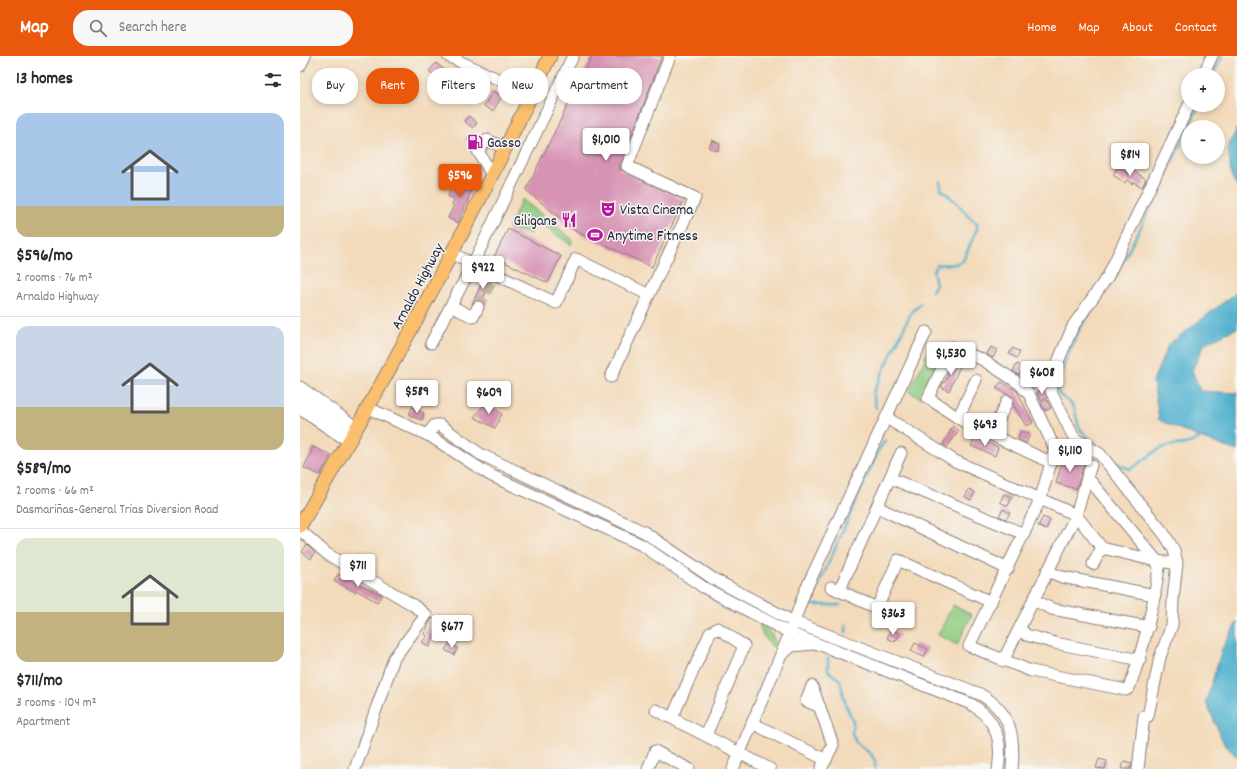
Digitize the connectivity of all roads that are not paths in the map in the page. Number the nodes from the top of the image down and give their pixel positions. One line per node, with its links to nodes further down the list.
1 (305, 56): 7 (street)
2 (448, 56): 10 (street)
3 (550, 56): 8 (main road, Arnaldo Highway)
4 (573, 56): 16 (street)
5 (670, 56): 17 (street)
6 (1212, 56): 9 (street)
7 (300, 66)
8 (544, 68)
9 (1206, 68)
10 (498, 79)
11 (527, 104): 13 (main road, Arnaldo Highway)
12 (1186, 112): 81 (street)
13 (505, 148): 14 (main road, Arnaldo Highway); 14 (street)
14 (492, 174): 15 (main road, Arnaldo Highway)
15 (452, 254): 16 (street); 27 (main road, Arnaldo Highway)
16 (473, 264): 17 (street); 18 (street)
17 (649, 296): 22 (street)
18 (451, 306): 19 (street); 21 (street)
19 (478, 307)
20 (926, 332): 29 (street)
21 (431, 343)
22 (611, 377)
23 (976, 380): 30 (street)
24 (300, 387): 32 (street)
25 (300, 399): 32 (street)
26 (1007, 401): 31 (street)
27 (368, 408): 32 (main road, Arnaldo Highway); 33 (street)
28 (300, 409): 32 (street)
29 (887, 418): 39 (street); 52 (street)
30 (958, 418): 31 (street); 35 (street)
31 (992, 434): 35 (street)
32 (353, 435): 42 (main road, Arnaldo Highway)
33 (427, 435): 55 (street); 56 (street)
34 (901, 453): 38 (street)
35 (1052, 463): 39 (street)
36 (1090, 465): 37 (street)
37 (1087, 477): 41 (street); 46 (street)
38 (890, 478): 40 (street); 44 (street)
39 (1040, 500): 41 (street); 44 (street)
40 (877, 507): 49 (street); 54 (street)
41 (1076, 516): 45 (street); 50 (street)
42 (300, 526)
43 (300, 530): 74 (street)
44 (1024, 534): 49 (street)
45 (1102, 548): 46 (street); 48 (street)
46 (1157, 561): 47 (street); 51 (street)
47 (1172, 563)
48 (1093, 564)
49 (1008, 568): 54 (street)
50 (1047, 571): 51 (street); 53 (street)
51 (1155, 595): 59 (street)
52 (803, 598): 56 (street); 58 (street); 61 (street)
53 (1034, 600): 59 (street); 60 (street)
54 (991, 602): 66 (street)
55 (744, 610): 56 (street); 57 (street)
56 (778, 614): 58 (street)
57 (762, 619): 62 (street); 64 (street)
58 (794, 622): 61 (street); 62 (street)
59 (1148, 627): 65 (street)
60 (1020, 628): 65 (street); 66 (street)
61 (816, 631): 80 (street)
62 (790, 634): 63 (street); 64 (street)
63 (817, 644): 64 (street); 79 (street)
64 (781, 655): 70 (street)
65 (1140, 660): 66 (street)
66 (1003, 661)
67 (820, 707): 73 (street)
68 (656, 710): 69 (street)
69 (672, 718): 71 (street); 71 (street)
70 (752, 723): 72 (street); 73 (street)
71 (706, 735): 72 (street)
72 (740, 752): 77 (street); 78 (street)
73 (824, 764)
74 (355, 769)
75 (648, 769): 76 (street)
76 (689, 769)
77 (733, 769)
78 (770, 769)
79 (998, 769)
80 (1012, 769)
81 (1138, 769)

